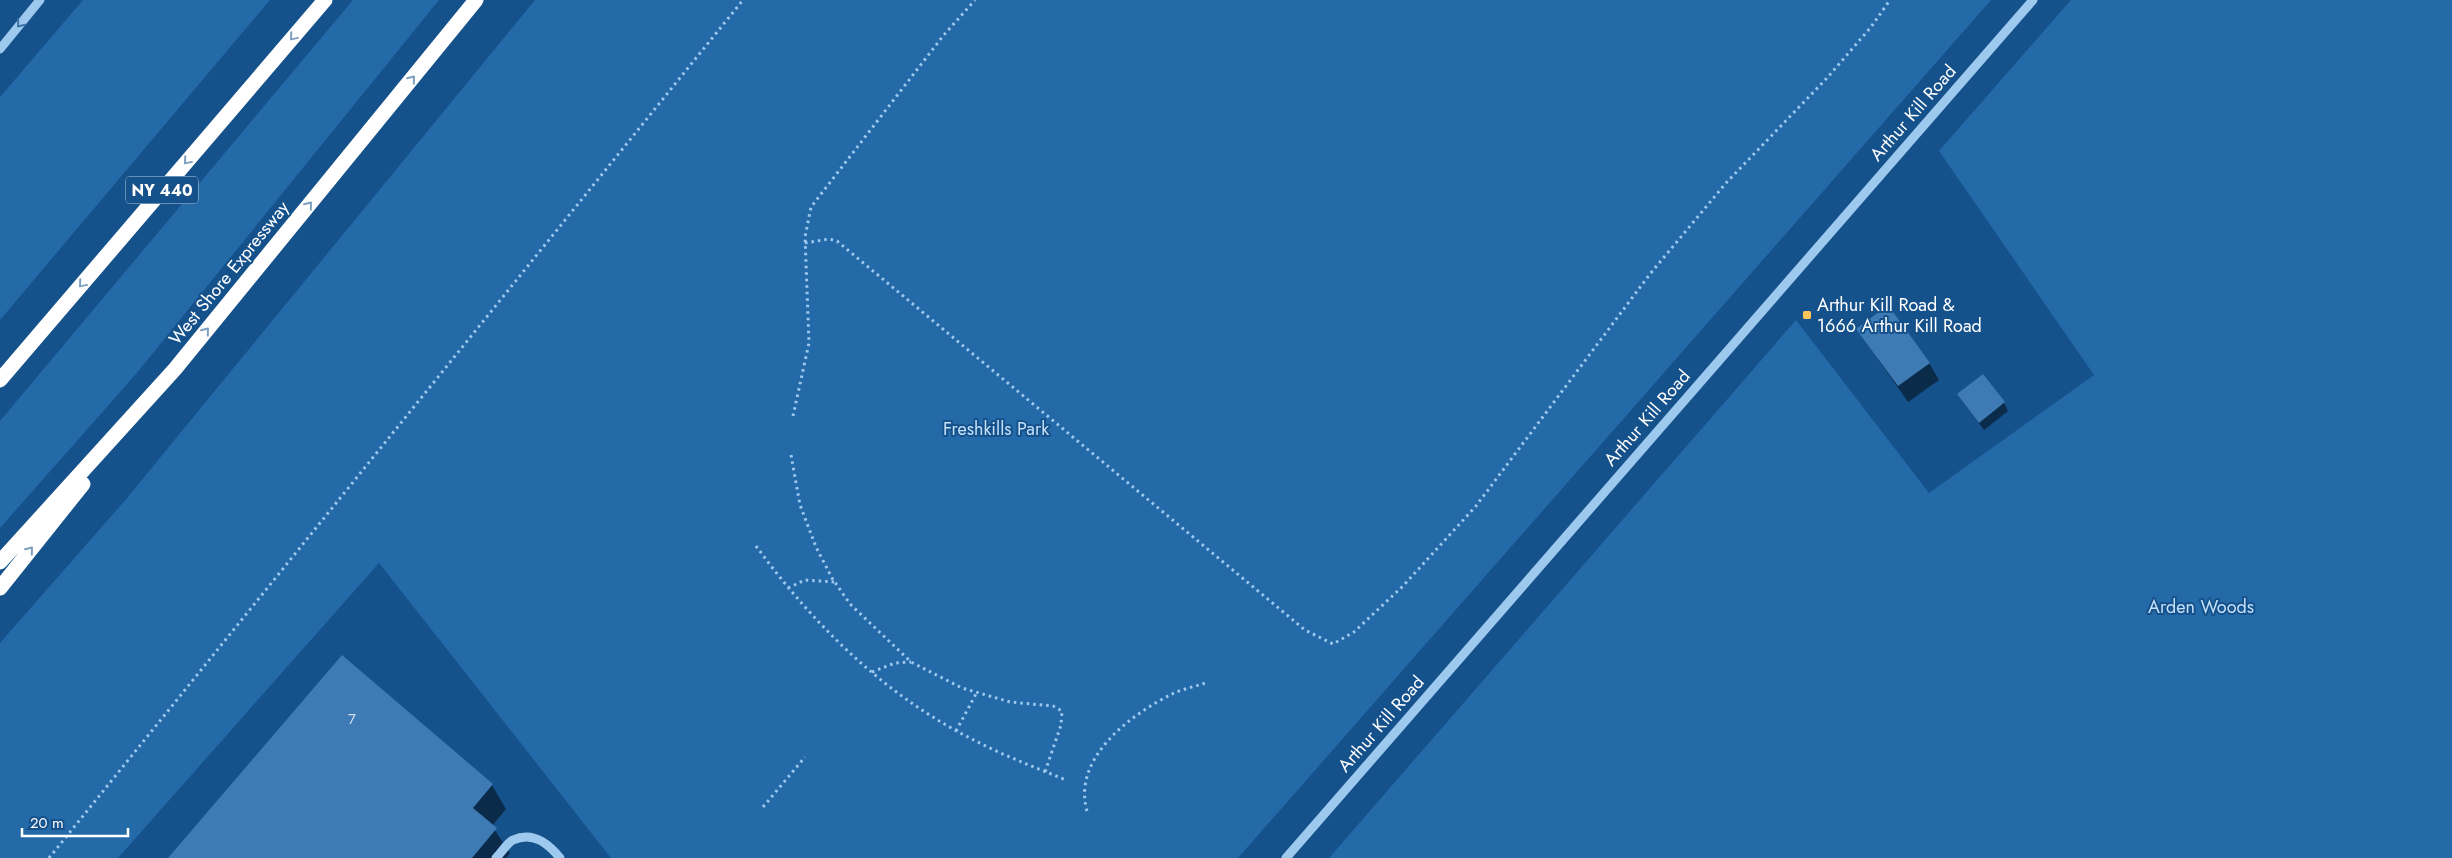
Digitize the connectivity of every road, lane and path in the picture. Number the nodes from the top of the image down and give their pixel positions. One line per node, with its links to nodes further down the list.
1 (40, 0): 8 (street, one-way to 8)
2 (324, 0): 11 (highway, NY 440, one-way to 11)
3 (476, 0): 10 (highway, West Shore Expressway, one-way to 3)
4 (743, 0): 29 (path)
5 (975, 0): 9 (path)
6 (1890, 0): 9 (path)
7 (2033, 0): 32 (street, Arthur Kill Road)
8 (0, 49)
9 (805, 243): 12 (path)
10 (175, 368): 15 (highway, West Shore Expressway); 17 (highway, one-way to 10)
11 (0, 380)
12 (793, 416)
13 (791, 455): 16 (path)
14 (756, 546): 18 (path)
15 (0, 562)
16 (834, 582): 18 (path); 19 (path)
17 (0, 588)
18 (788, 588): 20 (path)
19 (911, 662): 20 (path); 22 (path)
20 (872, 672): 23 (path)
21 (1204, 683): 28 (path)
22 (977, 692): 23 (path); 25 (path)
23 (956, 731): 25 (path)
24 (805, 756): 27 (path)
25 (1045, 772): 26 (path)
26 (1066, 780)
27 (763, 806)
28 (1087, 811)
29 (48, 858)
30 (496, 858): 31 (street)
31 (560, 858)
32 (1286, 858)

